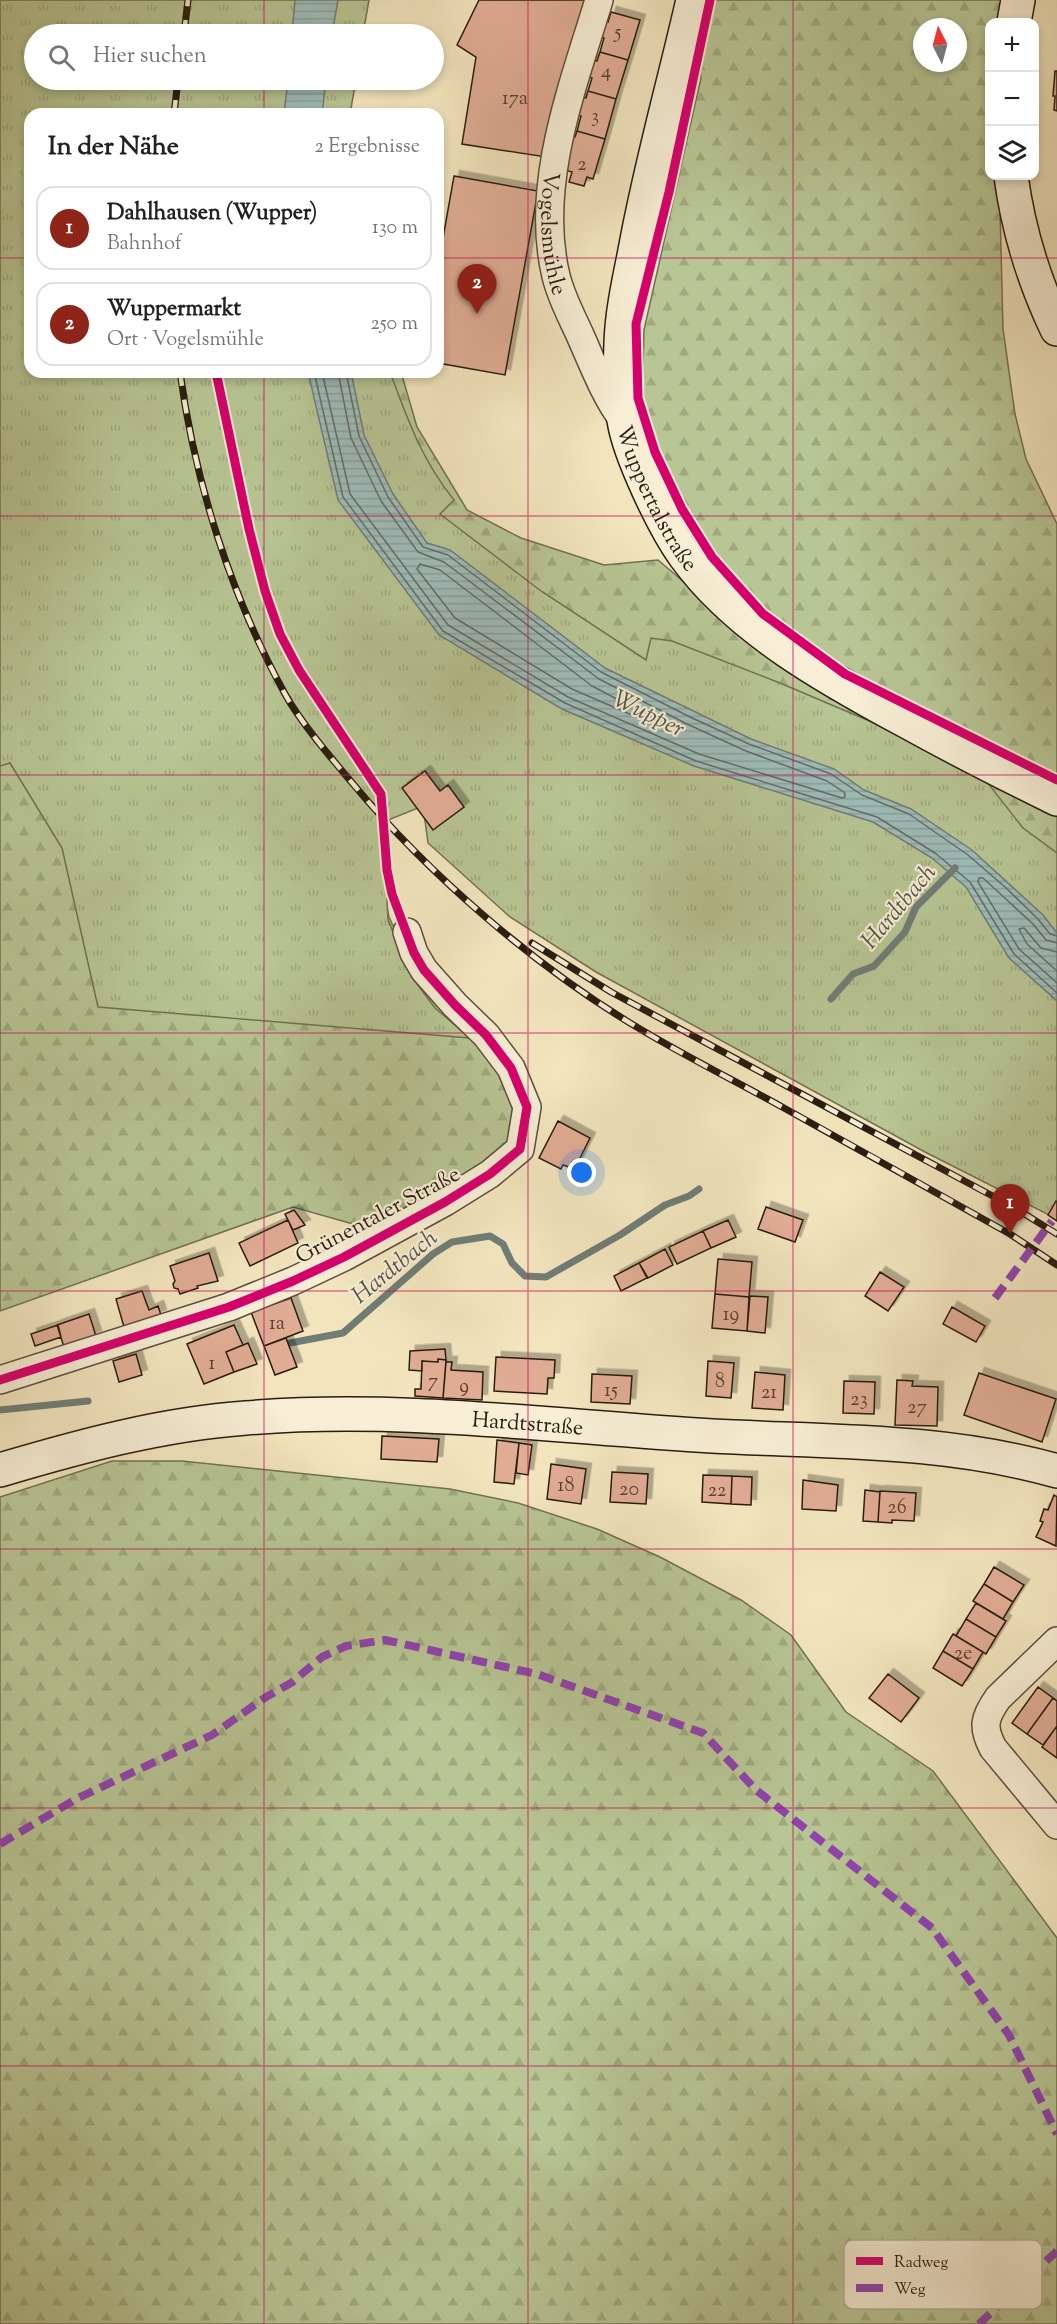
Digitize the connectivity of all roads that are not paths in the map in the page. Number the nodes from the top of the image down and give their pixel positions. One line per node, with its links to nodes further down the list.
1 (599, 0): 7 (street, Vogelsmühle)
2 (693, 0): 7 (main road, Wuppertalstraße)
3 (1018, 0): 4 (main road)
4 (1015, 18)
5 (1012, 180): 6 (main road)
6 (1057, 329)
7 (624, 421): 8 (main road, Wuppertalstraße)
8 (1057, 799)
9 (407, 932): 10 (street, Grünentaler Straße)
10 (0, 1380)
11 (0, 1470): 12 (main road, Hardtstraße)
12 (1057, 1472)
13 (1057, 1641): 14 (street)
14 (1057, 1825)

